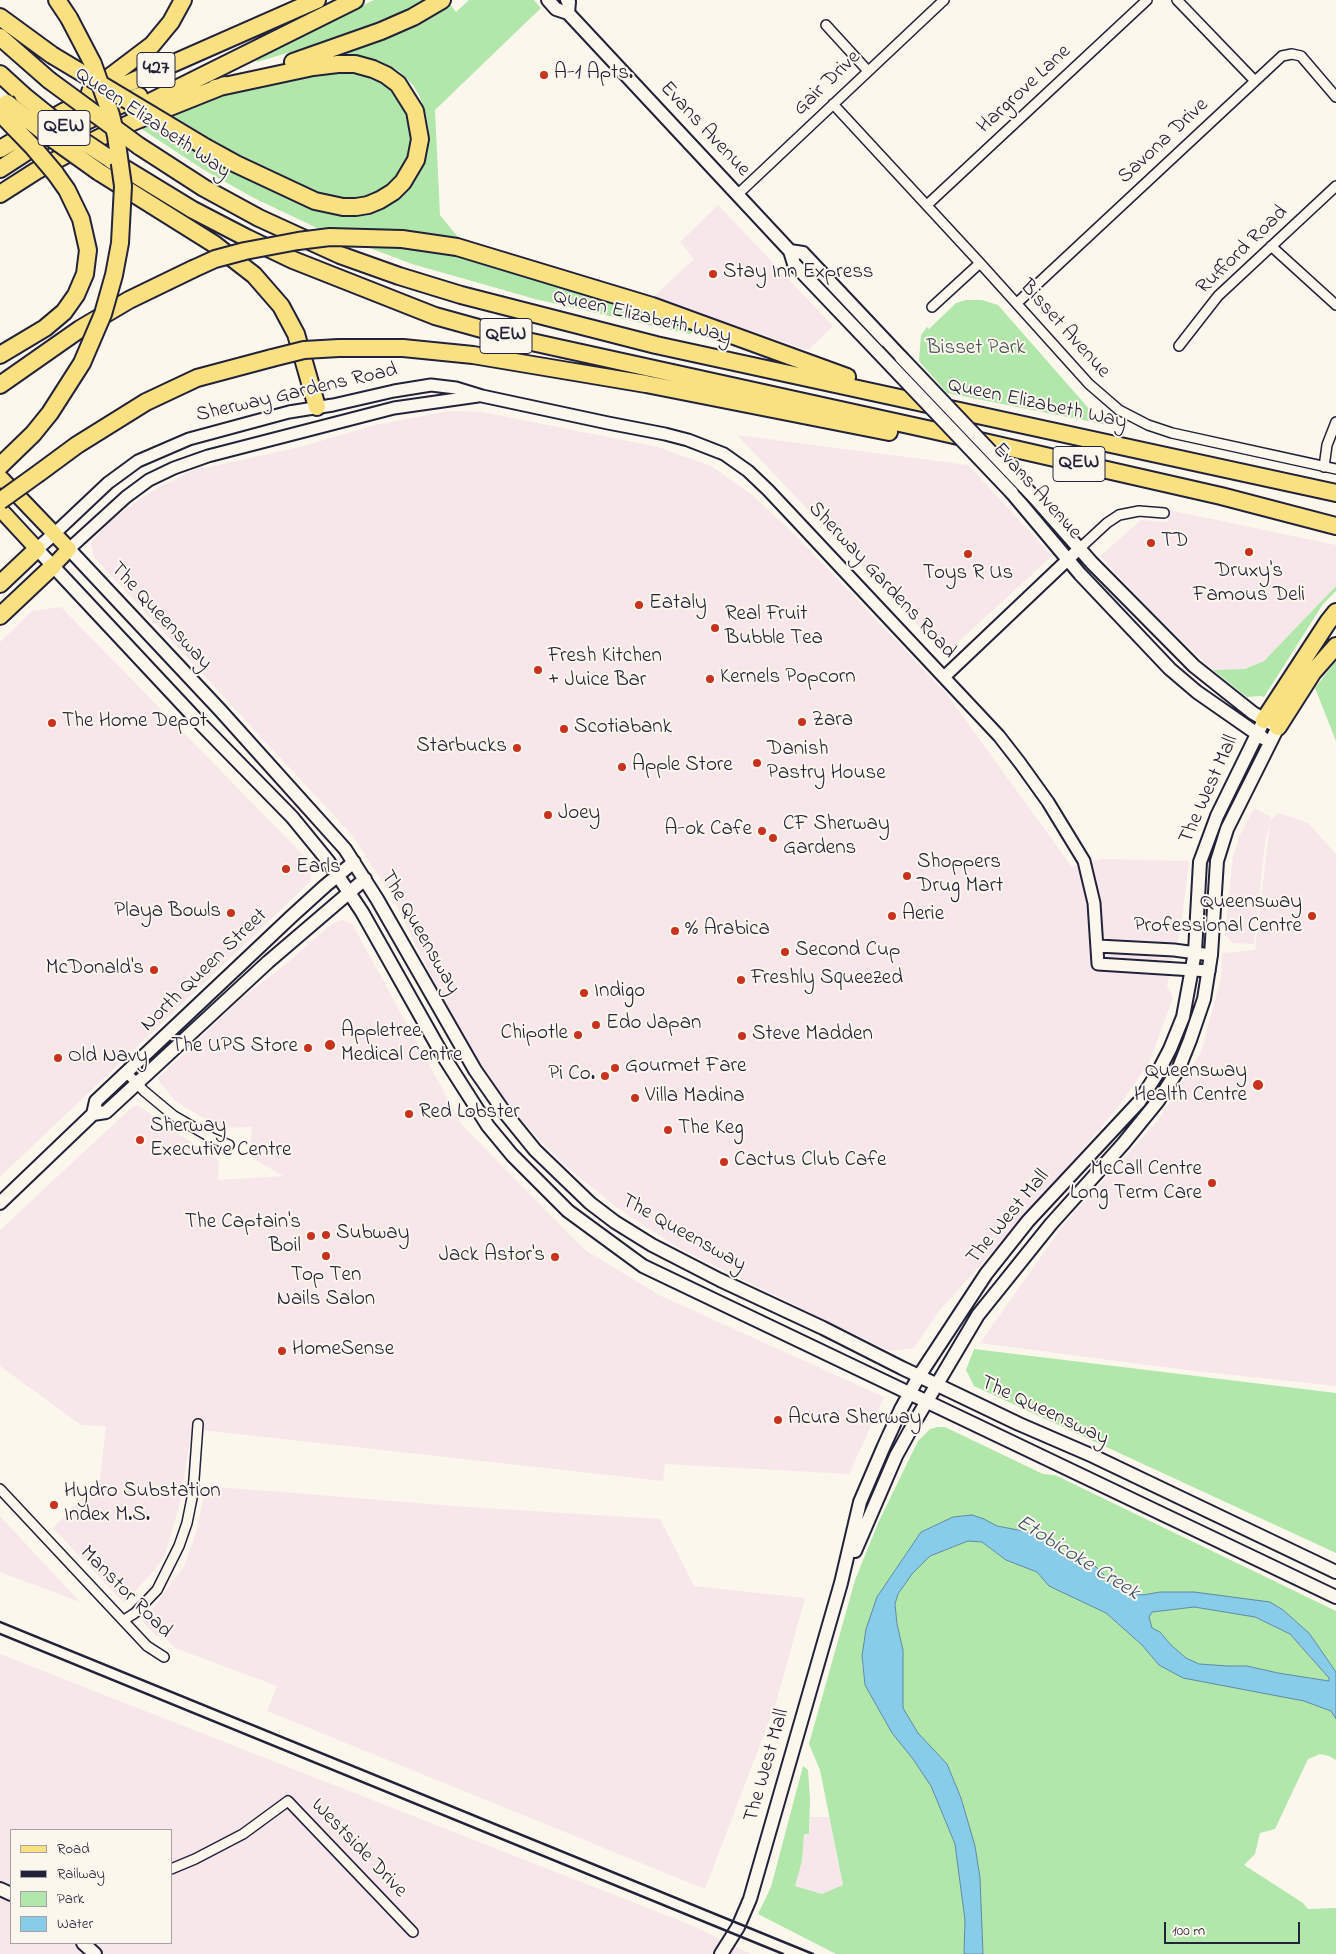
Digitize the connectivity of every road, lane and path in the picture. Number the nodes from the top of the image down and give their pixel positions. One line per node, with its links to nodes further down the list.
1 (57, 0): 48 (highway, bridge)
2 (183, 0): 23 (highway)
3 (317, 0): 23 (highway, 427)
4 (355, 0): 15 (highway, 427)
5 (442, 0): 19 (highway)
6 (548, 0): 11 (main road, Evans Avenue)
7 (568, 0): 11 (main road)
8 (944, 0): 16 (street, Gair Drive)
9 (1147, 0): 30 (street, Hargrove Lane)
10 (1177, 0): 18 (street)
11 (568, 14): 29 (main road, Evans Avenue)
12 (0, 17): 19 (highway, bridge)
13 (826, 25): 16 (street)
14 (0, 37): 41 (highway, Queen Elizabeth Way / QEW, bridge)
15 (255, 48): 25 (highway); 26 (highway, 427)
16 (868, 71): 21 (street, Gair Drive)
17 (0, 74): 47 (highway, QEW, bridge)
18 (1255, 81): 20 (street, Savona Drive); 34 (street, Savona Drive)
19 (215, 88): 28 (highway)
20 (1336, 97)
21 (833, 104): 29 (street, Gair Drive); 30 (street, Bisset Avenue)
22 (2, 105): 38 (highway, bridge); 43 (highway, bridge)
23 (65, 111): 24 (highway, 427)
24 (0, 149)
25 (0, 169)
26 (0, 186)
27 (1336, 186): 31 (street, Rufford Road)
28 (0, 194)
29 (737, 195): 32 (main road, Evans Avenue)
30 (927, 205): 33 (street, Bisset Avenue)
31 (1271, 246): 35 (street); 37 (street, Rufford Road)
32 (790, 251): 58 (main road, Evans Avenue, bridge); 61 (main road, Evans Avenue, bridge)
33 (980, 263): 34 (street, Bisset Avenue); 36 (street)
34 (1016, 303): 49 (street, Bisset Avenue)
35 (1336, 305)
36 (932, 307)
37 (1179, 346)
38 (0, 355)
39 (0, 385): 41 (highway, bridge)
40 (482, 396): 42 (street, Sherway Gardens Road); 45 (street, Sherway Gardens Road); 67 (street, Sherway Gardens Road)
41 (898, 396): 52 (highway, Queen Elizabeth Way / QEW)
42 (333, 405): 43 (street, Sherway Gardens Road); 45 (street)
43 (317, 407): 46 (street); 57 (street, Sherway Gardens Road)
44 (1336, 422): 49 (street)
45 (338, 424): 46 (street, Sherway Gardens Road)
46 (322, 428): 60 (street, Sherway Gardens Road)
47 (936, 431): 53 (highway, bridge); 56 (highway, QEW)
48 (0, 466)
49 (1324, 467): 50 (street, Bisset Avenue)
50 (1336, 470)
51 (0, 477): 57 (main road, The Queensway)
52 (1336, 492)
53 (0, 501)
54 (0, 509): 59 (main road, The Queensway)
55 (1164, 513): 58 (street)
56 (1336, 526)
57 (54, 534): 59 (main road, Sherway Gardens Road); 60 (main road, The Queensway)
58 (1080, 548): 61 (street); 68 (main road, Evans Avenue)
59 (37, 549): 62 (main road, The Queensway); 63 (highway)
60 (69, 549): 62 (main road, Sherway Gardens Road); 69 (main road, The Queensway)
61 (1069, 559): 67 (street); 68 (main road, Evans Avenue)
62 (53, 566): 65 (highway); 70 (main road, The Queensway)
63 (0, 584)
64 (1336, 612): 68 (highway)
65 (0, 616)
66 (1336, 646): 68 (highway)
67 (944, 677): 73 (street, Sherway Gardens Road)
68 (1266, 727): 74 (main road, The West Mall); 75 (main road, The West Mall)
69 (354, 862): 70 (main road, North Queen Street); 71 (main road, The Queensway)
70 (337, 876): 72 (main road, The Queensway); 80 (main road, North Queen Street)
71 (365, 879): 72 (main road, North Queen Street); 79 (main road, The Queensway)
72 (350, 893): 78 (main road, The Queensway); 81 (main road, North Queen Street)
73 (1098, 946): 74 (street); 76 (street, Sherway Gardens Road)
74 (1195, 952): 75 (street); 76 (main road, The West Mall)
75 (1211, 955): 77 (main road, The West Mall)
76 (1192, 969): 77 (street); 85 (main road, The West Mall)
77 (1209, 971): 86 (main road, The West Mall)
78 (432, 1036): 79 (main road); 87 (main road, The Queensway)
79 (462, 1049): 85 (main road, The Queensway)
80 (127, 1073): 81 (street); 82 (main road, North Queen Street)
81 (137, 1084): 82 (main road, North Queen Street); 83 (street)
82 (93, 1114): 84 (main road, North Queen Street)
83 (229, 1145)
84 (0, 1203)
85 (919, 1376): 86 (main road, The Queensway); 87 (main road, The West Mall)
86 (937, 1385): 88 (main road, The West Mall); 91 (main road, The Queensway)
87 (909, 1394): 88 (main road, The Queensway); 92 (main road, The West Mall)
88 (926, 1403): 92 (main road, The West Mall); 93 (main road, The Queensway)
89 (198, 1424): 94 (street)
90 (0, 1489): 94 (street, Manstor Road)
91 (1336, 1572)
92 (841, 1583): 100 (main road, The West Mall)
93 (1336, 1597)
94 (124, 1620): 95 (street, Manstor Road)
95 (164, 1656)
96 (172, 1868): 97 (street, Westside Drive)
97 (413, 1932)
98 (84, 1944): 99 (main road)
99 (95, 1954)
100 (721, 1954)

